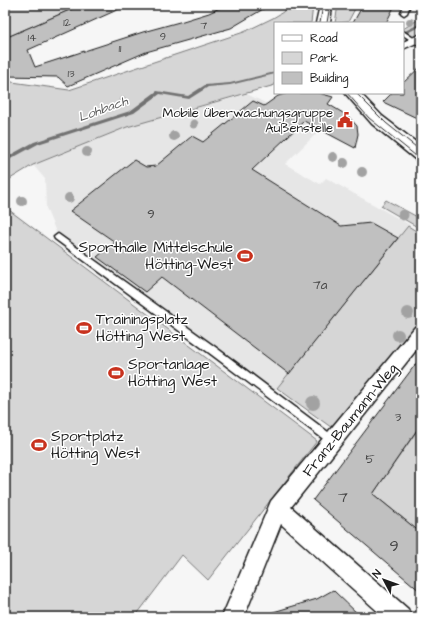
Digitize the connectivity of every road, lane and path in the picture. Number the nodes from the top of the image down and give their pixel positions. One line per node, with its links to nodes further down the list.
1 (326, 5): 4 (street)
2 (407, 5): 3 (lane)
3 (404, 13)
4 (324, 22)
5 (353, 94): 6 (street)
6 (421, 155)
7 (58, 237): 9 (lane)
8 (421, 332): 9 (street, Franz-Baumann-Weg)
9 (333, 442): 10 (street, Franz-Baumann-Weg)
10 (278, 508): 11 (street, Franz-Baumann-Weg); 12 (street)
11 (233, 617)
12 (400, 617)

